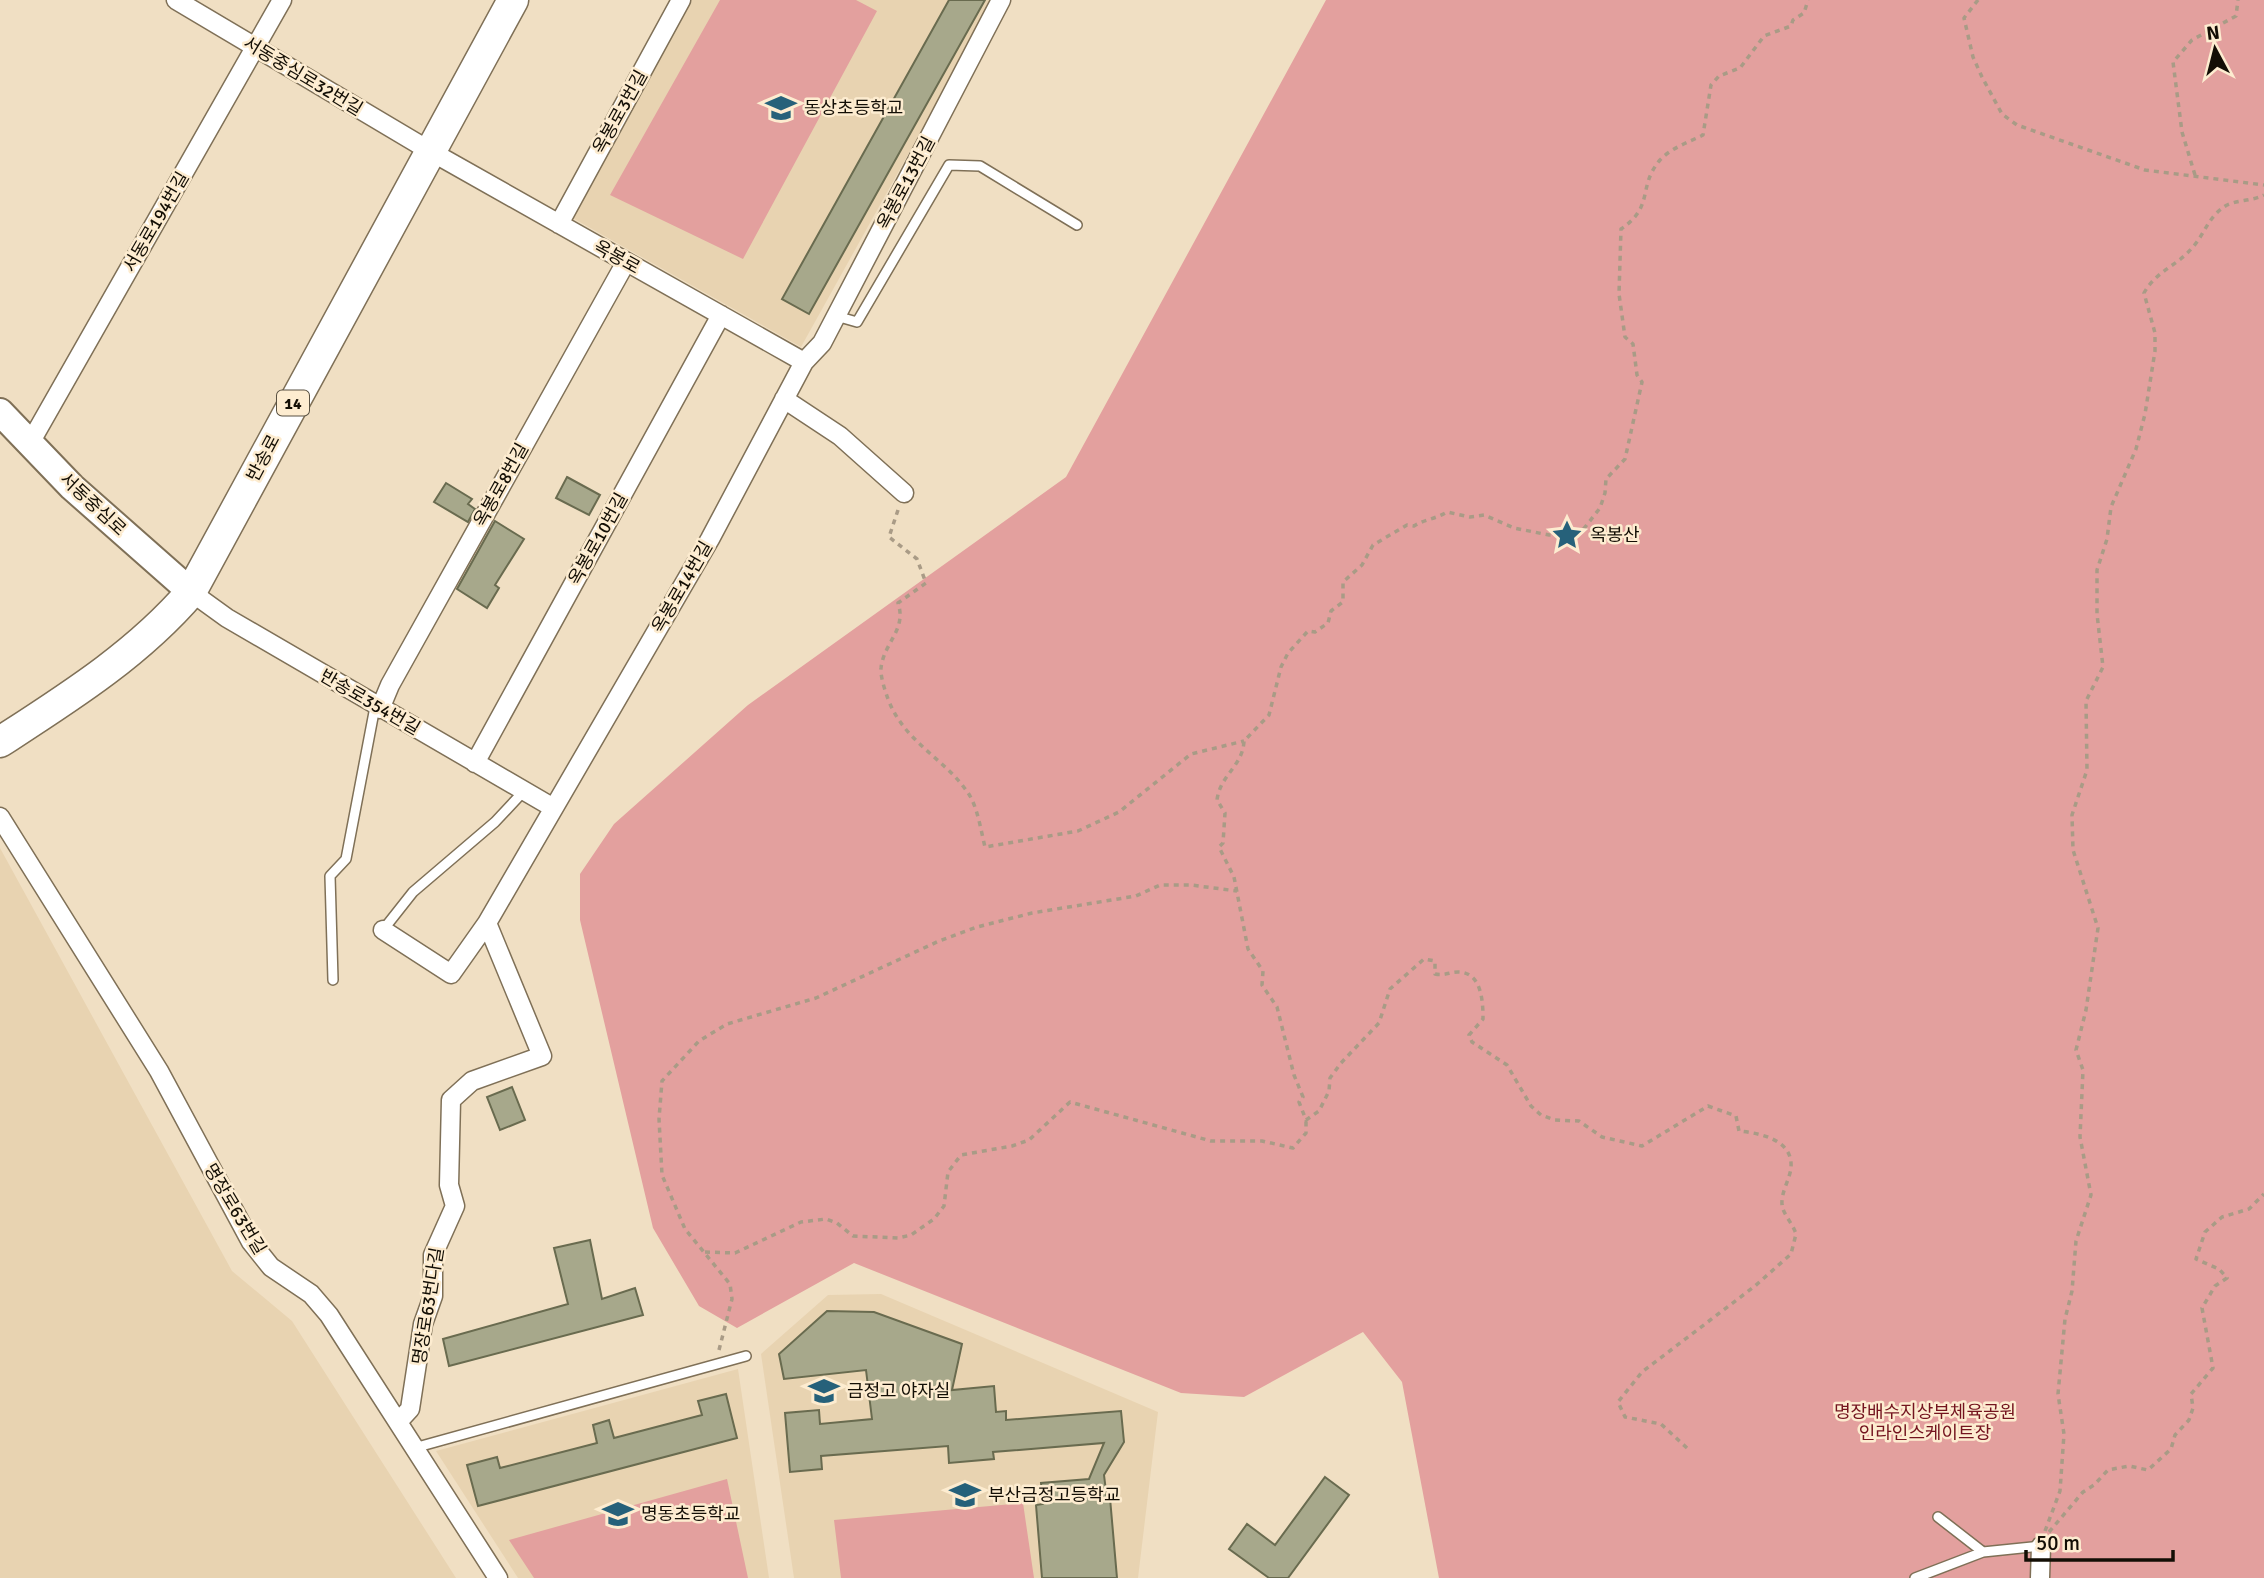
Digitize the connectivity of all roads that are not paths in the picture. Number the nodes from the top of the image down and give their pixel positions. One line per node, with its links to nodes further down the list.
1 (176, 0): 6 (street, 서동중심로32번길)
2 (282, 0): 6 (street, 서동로194번길)
3 (513, 0): 7 (main road, 반송로 / 14)
4 (681, 0): 8 (street, 옥봉로3번길)
5 (1001, 0): 12 (street, 옥봉로13번길)
6 (255, 47): 7 (street, 서동중심로32번길); 16 (street, 서동로194번길)
7 (430, 151): 8 (street, 옥봉로); 18 (main road, 반송로 / 14)
8 (559, 224): 10 (street, 옥봉로)
9 (1077, 225): 12 (lane)
10 (625, 262): 11 (street, 옥봉로); 19 (street, 옥봉로8번길)
11 (721, 316): 13 (street, 옥봉로); 21 (street, 옥봉로10번길)
12 (836, 316): 13 (street, 옥봉로13번길)
13 (804, 362): 14 (street, 옥봉로14번길)
14 (784, 399): 17 (street); 23 (street, 옥봉로14번길)
15 (0, 412): 16 (street, 서동중심로)
16 (30, 443): 18 (street, 서동중심로)
17 (904, 493)
18 (191, 592): 19 (street, 반송로354번길); 20 (main road, 반송로 / 14)
19 (380, 709): 21 (street, 반송로354번길); 27 (lane)
20 (0, 742)
21 (475, 763): 22 (street, 반송로354번길)
22 (524, 791): 23 (street, 반송로354번길); 26 (lane)
23 (552, 807): 25 (street)
24 (0, 817): 29 (street, 명장로63번길)
25 (487, 923): 26 (street); 29 (street, 명장로63번다길)
26 (383, 930)
27 (333, 980)
28 (746, 1356): 30 (lane)
29 (398, 1422): 30 (street, 명장로63번길)
30 (414, 1448): 34 (street, 명장로63번길)
31 (1938, 1517): 33 (lane)
32 (2041, 1546): 33 (lane); 36 (street)
33 (1983, 1552): 35 (lane)
34 (498, 1578)
35 (1915, 1578)
36 (2040, 1578)

